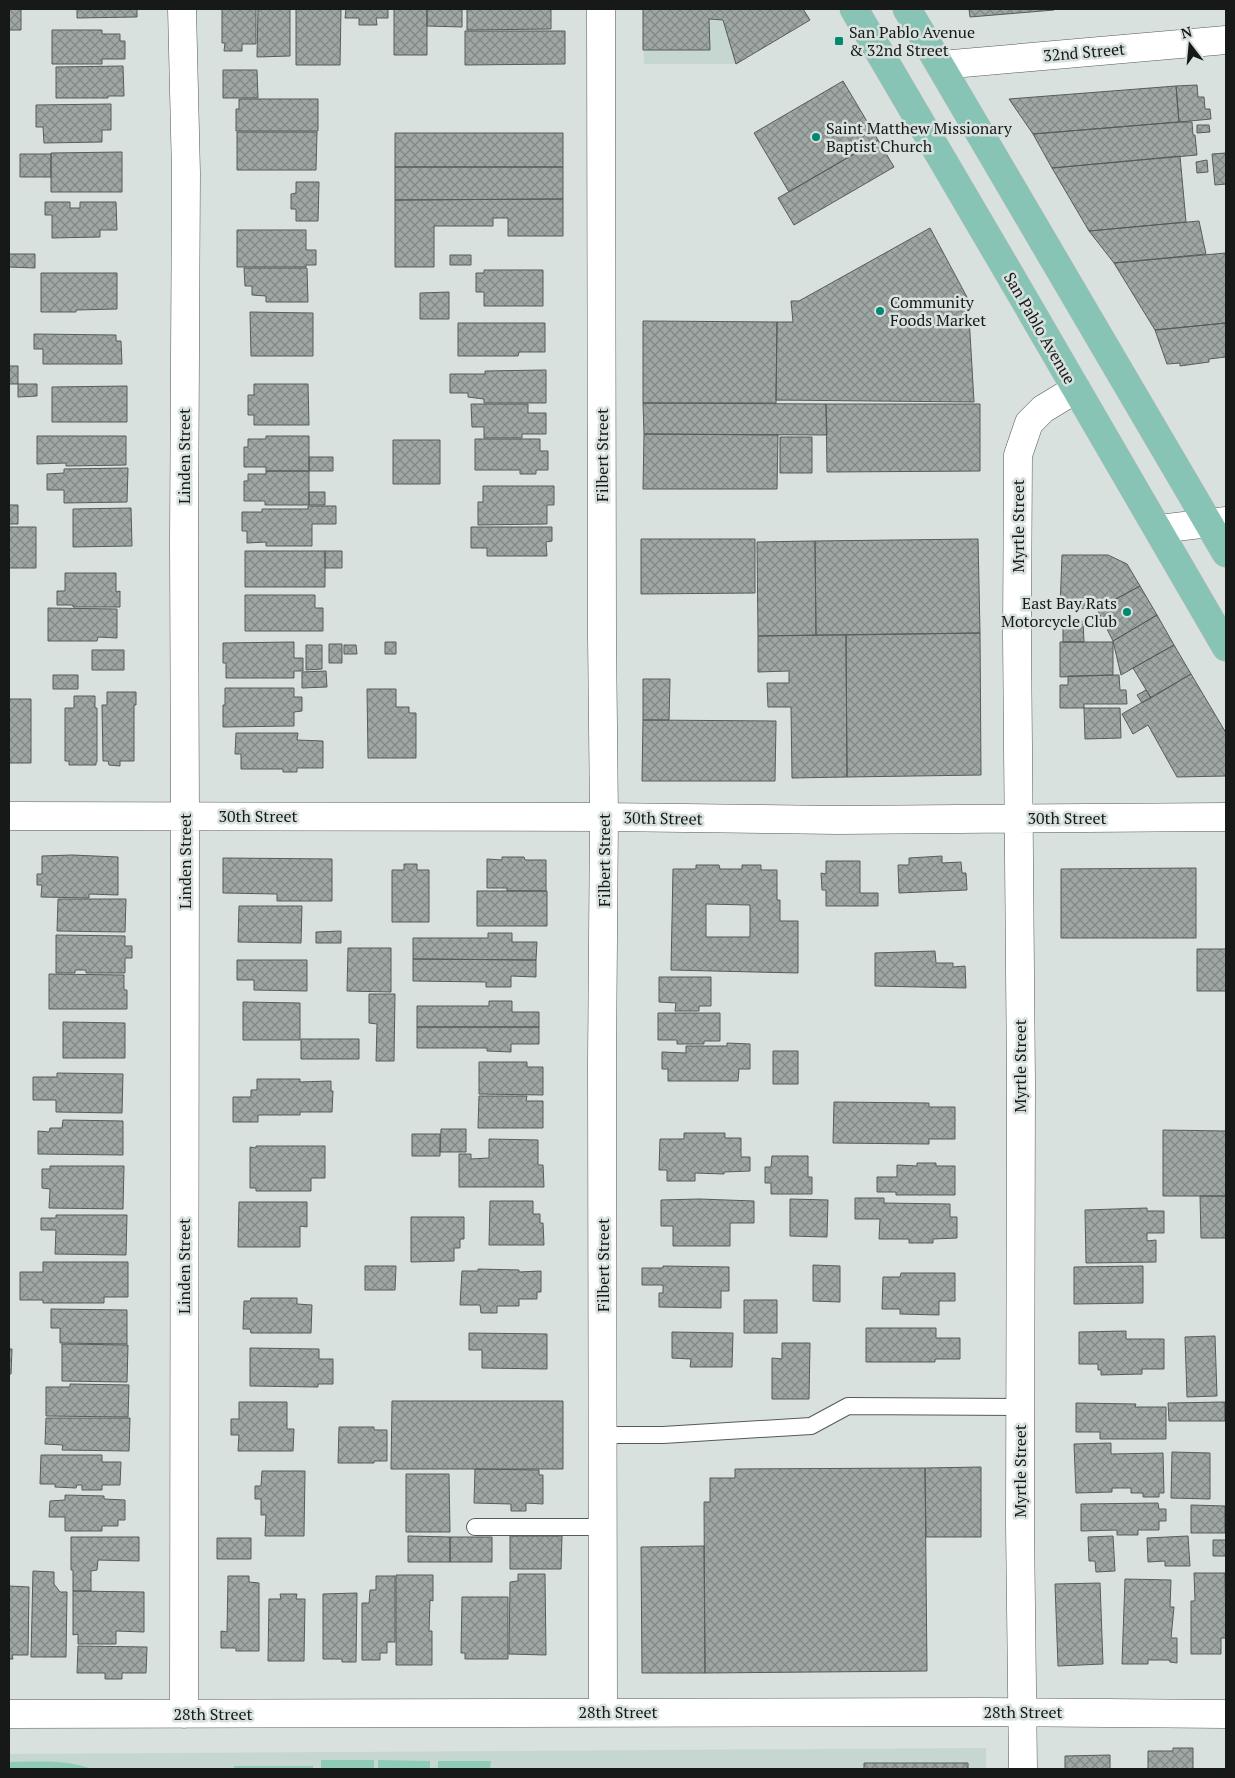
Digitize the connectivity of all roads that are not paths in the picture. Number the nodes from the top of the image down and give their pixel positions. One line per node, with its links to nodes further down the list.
1 (182, 9): 13 (street, Linden Street)
2 (601, 9): 14 (street, Filbert Street)
3 (854, 9): 7 (main road, San Pablo Avenue)
4 (907, 9): 6 (main road)
5 (1226, 40): 6 (street, 32nd Street)
6 (941, 65): 8 (main road)
7 (1076, 389): 9 (main road, San Pablo Avenue); 15 (street, Myrtle Street)
8 (1218, 522): 9 (street); 10 (main road)
9 (1159, 529): 11 (main road, San Pablo Avenue)
10 (1226, 553)
11 (1226, 647)
12 (9, 816): 13 (street, 30th Street)
13 (185, 816): 14 (street, 30th Street); 24 (street, Linden Street)
14 (604, 817): 15 (street, 30th Street); 18 (street, Filbert Street)
15 (1018, 818): 16 (street, 30th Street); 17 (street, Myrtle Street)
16 (1226, 818)
17 (1020, 1407): 18 (lane); 22 (street, Myrtle Street)
18 (603, 1435): 20 (street, Filbert Street)
19 (476, 1527): 20 (lane)
20 (603, 1527): 21 (street, Filbert Street)
21 (603, 1712): 22 (street, 28th Street); 24 (street, 28th Street)
22 (1023, 1712): 25 (street, 28th Street); 26 (street, Myrtle Street)
23 (9, 1714): 24 (street, 28th Street)
24 (184, 1714)
25 (1226, 1714)
26 (1023, 1769)

